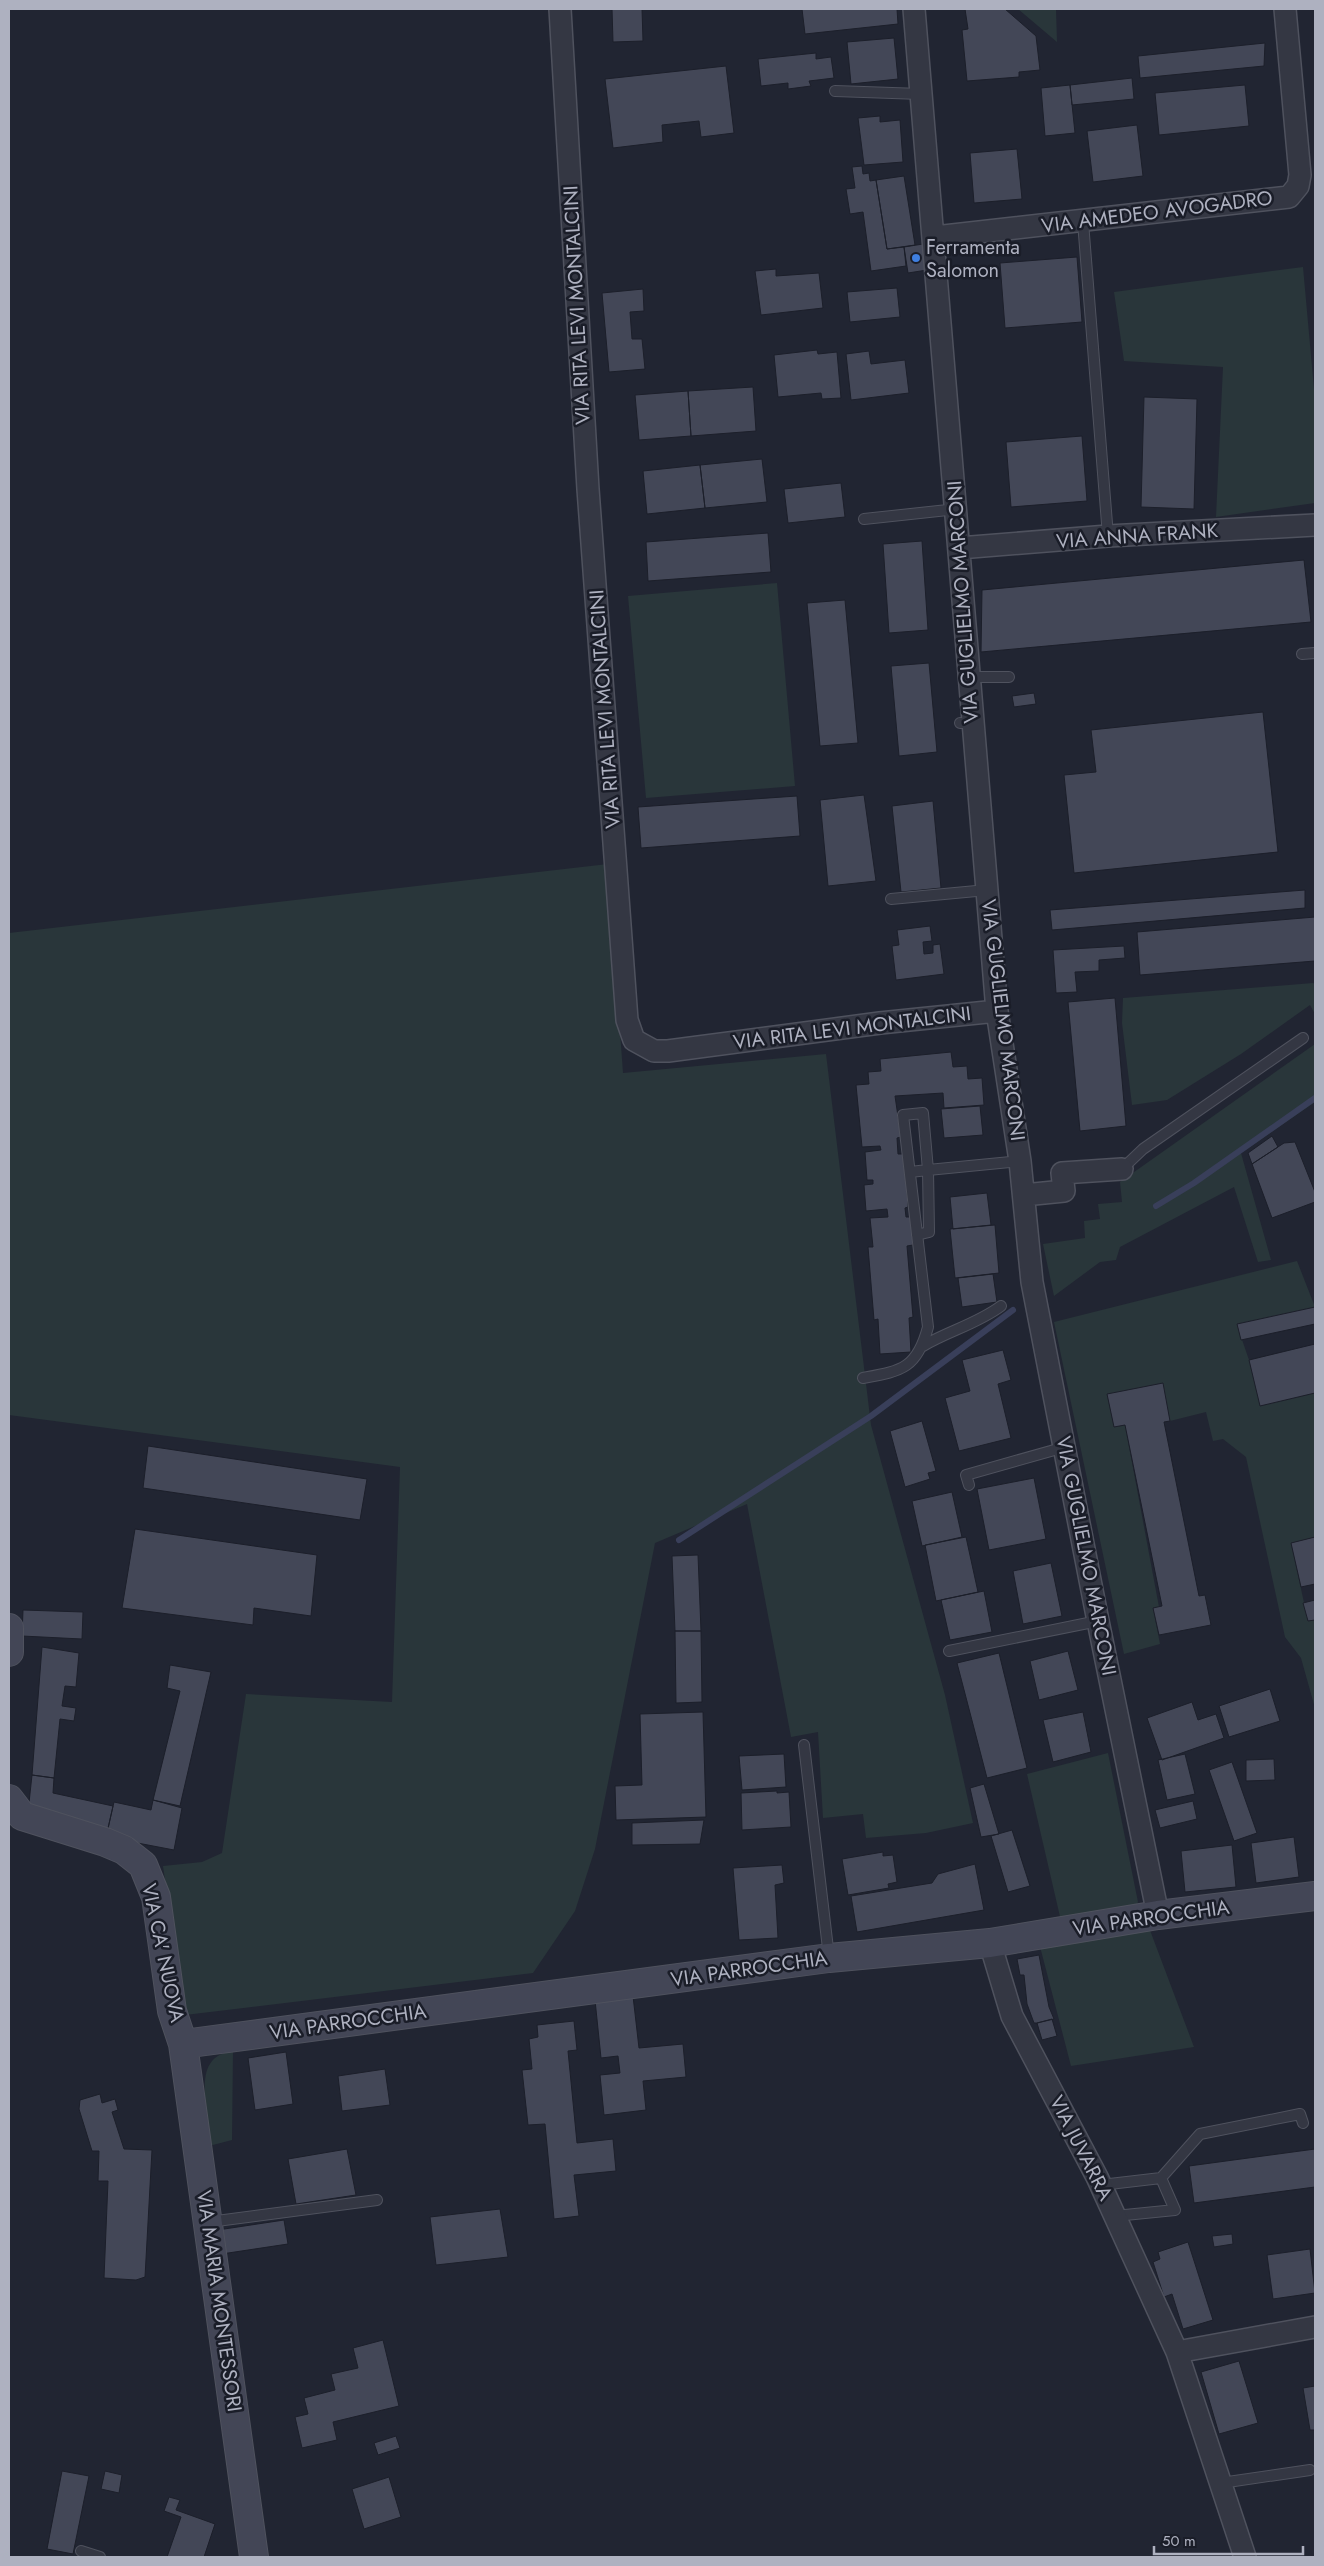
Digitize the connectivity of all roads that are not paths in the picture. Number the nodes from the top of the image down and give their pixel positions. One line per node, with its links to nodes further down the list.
1 (560, 9): 19 (street, VIA RITA LEVI MONTALCINI)
2 (914, 9): 5 (street, VIA GUGLIELMO MARCONI)
3 (1286, 9): 6 (street, VIA AMEDEO AVOGADRO)
4 (835, 91): 5 (lane)
5 (922, 94): 7 (street, VIA GUGLIELMO MARCONI)
6 (1083, 222): 7 (street, VIA AMEDEO AVOGADRO); 11 (lane)
7 (935, 237): 8 (street, VIA GUGLIELMO MARCONI)
8 (957, 509): 9 (lane); 12 (street, VIA GUGLIELMO MARCONI)
9 (864, 519)
10 (1315, 525): 11 (street, VIA ANNA FRANK)
11 (1108, 536): 12 (street, VIA ANNA FRANK)
12 (959, 548): 16 (street, VIA GUGLIELMO MARCONI)
13 (1315, 653): 14 (lane)
14 (1302, 654)
15 (1009, 677): 16 (lane)
16 (968, 678): 17 (street, VIA GUGLIELMO MARCONI)
17 (986, 890): 18 (lane); 19 (street, VIA GUGLIELMO MARCONI)
18 (891, 899)
19 (997, 1011): 21 (street, VIA GUGLIELMO MARCONI)
20 (1303, 1038): 22 (lane)
21 (1020, 1161): 23 (lane); 25 (street, VIA GUGLIELMO MARCONI)
22 (1122, 1169): 25 (street)
23 (928, 1170): 24 (lane); 24 (lane); 26 (lane)
24 (910, 1172): 26 (lane)
25 (1024, 1195): 30 (street, VIA GUGLIELMO MARCONI)
26 (917, 1234): 28 (lane)
27 (1001, 1306): 28 (lane)
28 (923, 1346): 29 (lane)
29 (863, 1378)
30 (1065, 1448): 31 (lane); 32 (street, VIA GUGLIELMO MARCONI)
31 (969, 1485)
32 (1098, 1621): 34 (lane); 39 (street, VIA GUGLIELMO MARCONI)
33 (9, 1628): 35 (street)
34 (948, 1651)
35 (9, 1652)
36 (804, 1745): 41 (lane)
37 (9, 1800): 42 (street, VIA CA' NUOVA)
38 (1315, 1896): 39 (street, VIA PARROCCHIA)
39 (1158, 1915): 40 (street, VIA PARROCCHIA)
40 (990, 1943): 41 (street, VIA PARROCCHIA); 45 (street, VIA JUVARRA)
41 (829, 1958): 42 (street, VIA PARROCCHIA)
42 (184, 2044): 48 (street, VIA MARIA MONTESSORI)
43 (1303, 2122): 44 (lane)
44 (1162, 2178): 45 (lane); 47 (lane)
45 (1101, 2185): 47 (street, VIA JUVARRA)
46 (377, 2200): 48 (lane)
47 (1115, 2216): 50 (street, VIA JUVARRA)
48 (208, 2223): 55 (street, VIA MARIA MONTESSORI)
49 (1315, 2327): 50 (street)
50 (1177, 2352): 52 (street, VIA JUVARRA)
51 (1310, 2470): 52 (lane)
52 (1221, 2483): 56 (street, VIA JUVARRA)
53 (81, 2551): 54 (lane)
54 (100, 2557)
55 (254, 2557)
56 (1245, 2557)

